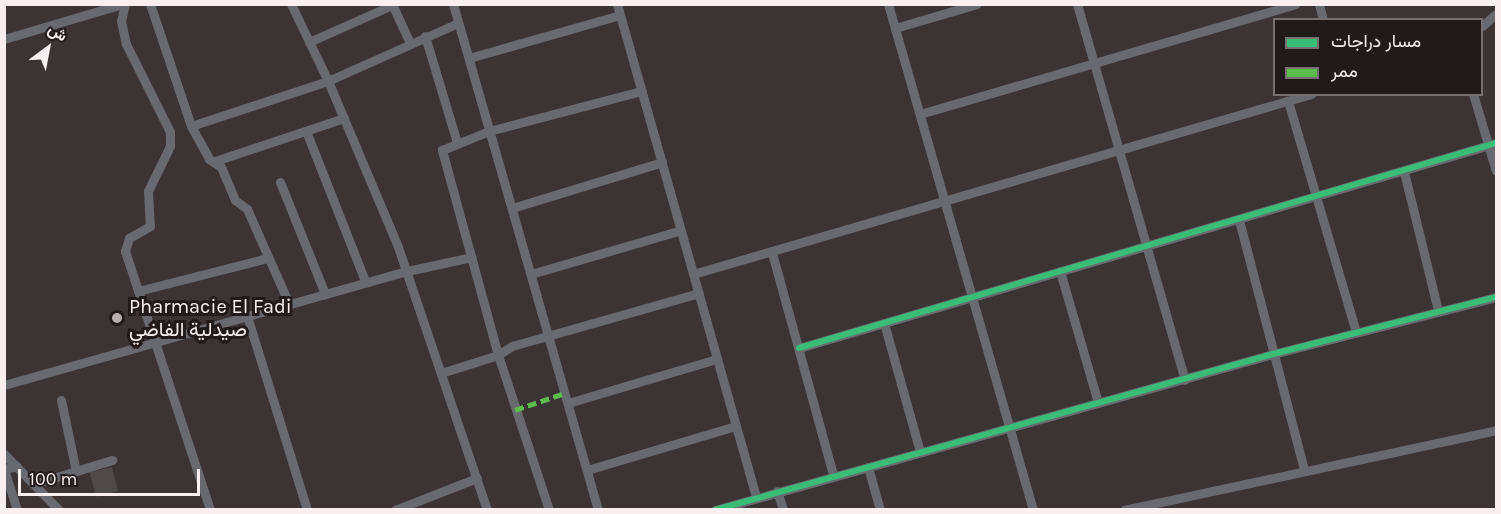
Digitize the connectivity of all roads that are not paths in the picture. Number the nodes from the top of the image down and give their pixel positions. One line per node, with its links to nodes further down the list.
1 (123, 4): 17 (street); 54 (street)
2 (150, 4): 29 (street)
3 (291, 4): 18 (street)
4 (453, 4): 13 (street)
5 (617, 4): 12 (street)
6 (888, 4): 15 (street)
7 (977, 4): 15 (street)
8 (1077, 4): 21 (street)
9 (1295, 4): 21 (street)
10 (392, 5): 18 (street); 19 (street)
11 (1497, 14): 14 (street)
12 (621, 15): 20 (street); 23 (street)
13 (458, 23): 16 (street); 20 (street)
14 (1483, 26)
15 (895, 28): 27 (street)
16 (425, 36): 19 (street); 32 (street)
17 (4, 39)
18 (309, 42): 22 (street)
19 (410, 43): 22 (street)
20 (469, 58): 31 (street)
21 (1093, 62): 27 (street); 34 (street)
22 (328, 81): 28 (street); 29 (street)
23 (642, 91): 31 (street); 36 (street)
24 (1305, 96): 26 (street)
25 (1474, 96): 33 (street)
26 (1288, 102): 34 (street); 40 (street)
27 (920, 114): 41 (street)
28 (344, 118): 30 (street); 49 (street)
29 (190, 126): 35 (street)
30 (306, 131): 35 (street); 53 (street)
31 (489, 131): 32 (street); 42 (street)
32 (457, 143): 47 (street)
33 (1493, 144): 37 (street); 38 (street)
34 (1119, 150): 41 (street); 45 (street)
35 (215, 161): 48 (street)
36 (662, 162): 42 (street); 44 (street)
37 (1497, 171)
38 (1404, 172): 40 (street); 60 (street)
39 (280, 182): 56 (street)
40 (1314, 197): 43 (street); 63 (street)
41 (943, 201): 46 (street); 57 (street)
42 (512, 208): 51 (street)
43 (1239, 220): 45 (street); 67 (street)
44 (681, 230): 51 (street); 52 (street)
45 (1146, 245): 50 (street); 71 (street)
46 (772, 253): 52 (street); 66 (street)
47 (472, 257): 49 (street); 68 (street)
48 (267, 258): 54 (street); 59 (street)
49 (407, 271): 53 (street); 70 (street)
50 (1060, 271): 57 (street); 75 (street)
51 (531, 274): 64 (street)
52 (693, 274): 55 (street)
53 (366, 283): 56 (street)
54 (138, 291): 65 (street)
55 (699, 293): 64 (street); 69 (street)
56 (325, 294): 59 (street)
57 (972, 295): 62 (street); 77 (street)
58 (1497, 297): 60 (street)
59 (289, 304): 61 (street)
60 (1438, 310): 63 (street)
61 (247, 315): 65 (street); 96 (street)
62 (884, 323): 66 (street); 79 (street)
63 (1356, 332): 67 (street)
64 (549, 336): 68 (street); 74 (street)
65 (154, 341): 72 (street); 95 (street)
66 (799, 348): 87 (street)
67 (1273, 354): 71 (street); 85 (street)
68 (498, 355): 70 (street); 99 (street)
69 (717, 359): 74 (street); 76 (street)
70 (441, 373): 88 (street)
71 (1185, 380): 75 (street)
72 (4, 385)
73 (61, 399): 86 (street)
74 (568, 403): 84 (street)
75 (1098, 403): 77 (street)
76 (736, 426): 84 (street); 91 (street)
77 (1011, 427): 79 (street); 104 (street)
78 (1497, 430): 85 (street)
79 (920, 452): 83 (street)
80 (4, 454): 82 (street)
81 (112, 460): 86 (street)
82 (17, 466): 89 (street); 93 (street)
83 (868, 467): 87 (street); 103 (street)
84 (586, 470): 100 (street)
85 (1304, 470): 105 (street)
86 (76, 471): 89 (street)
87 (832, 475): 90 (street)
88 (477, 478): 92 (street); 98 (street)
89 (34, 484): 94 (street)
90 (777, 491): 91 (street); 102 (street)
91 (756, 497): 101 (street)
92 (413, 506): 97 (street)
93 (16, 510)
94 (58, 510)
95 (210, 510)
96 (307, 510)
97 (395, 510)
98 (487, 510)
99 (549, 510)
100 (598, 510)
101 (715, 510)
102 (783, 510)
103 (880, 510)
104 (1033, 510)
105 (1124, 510)

